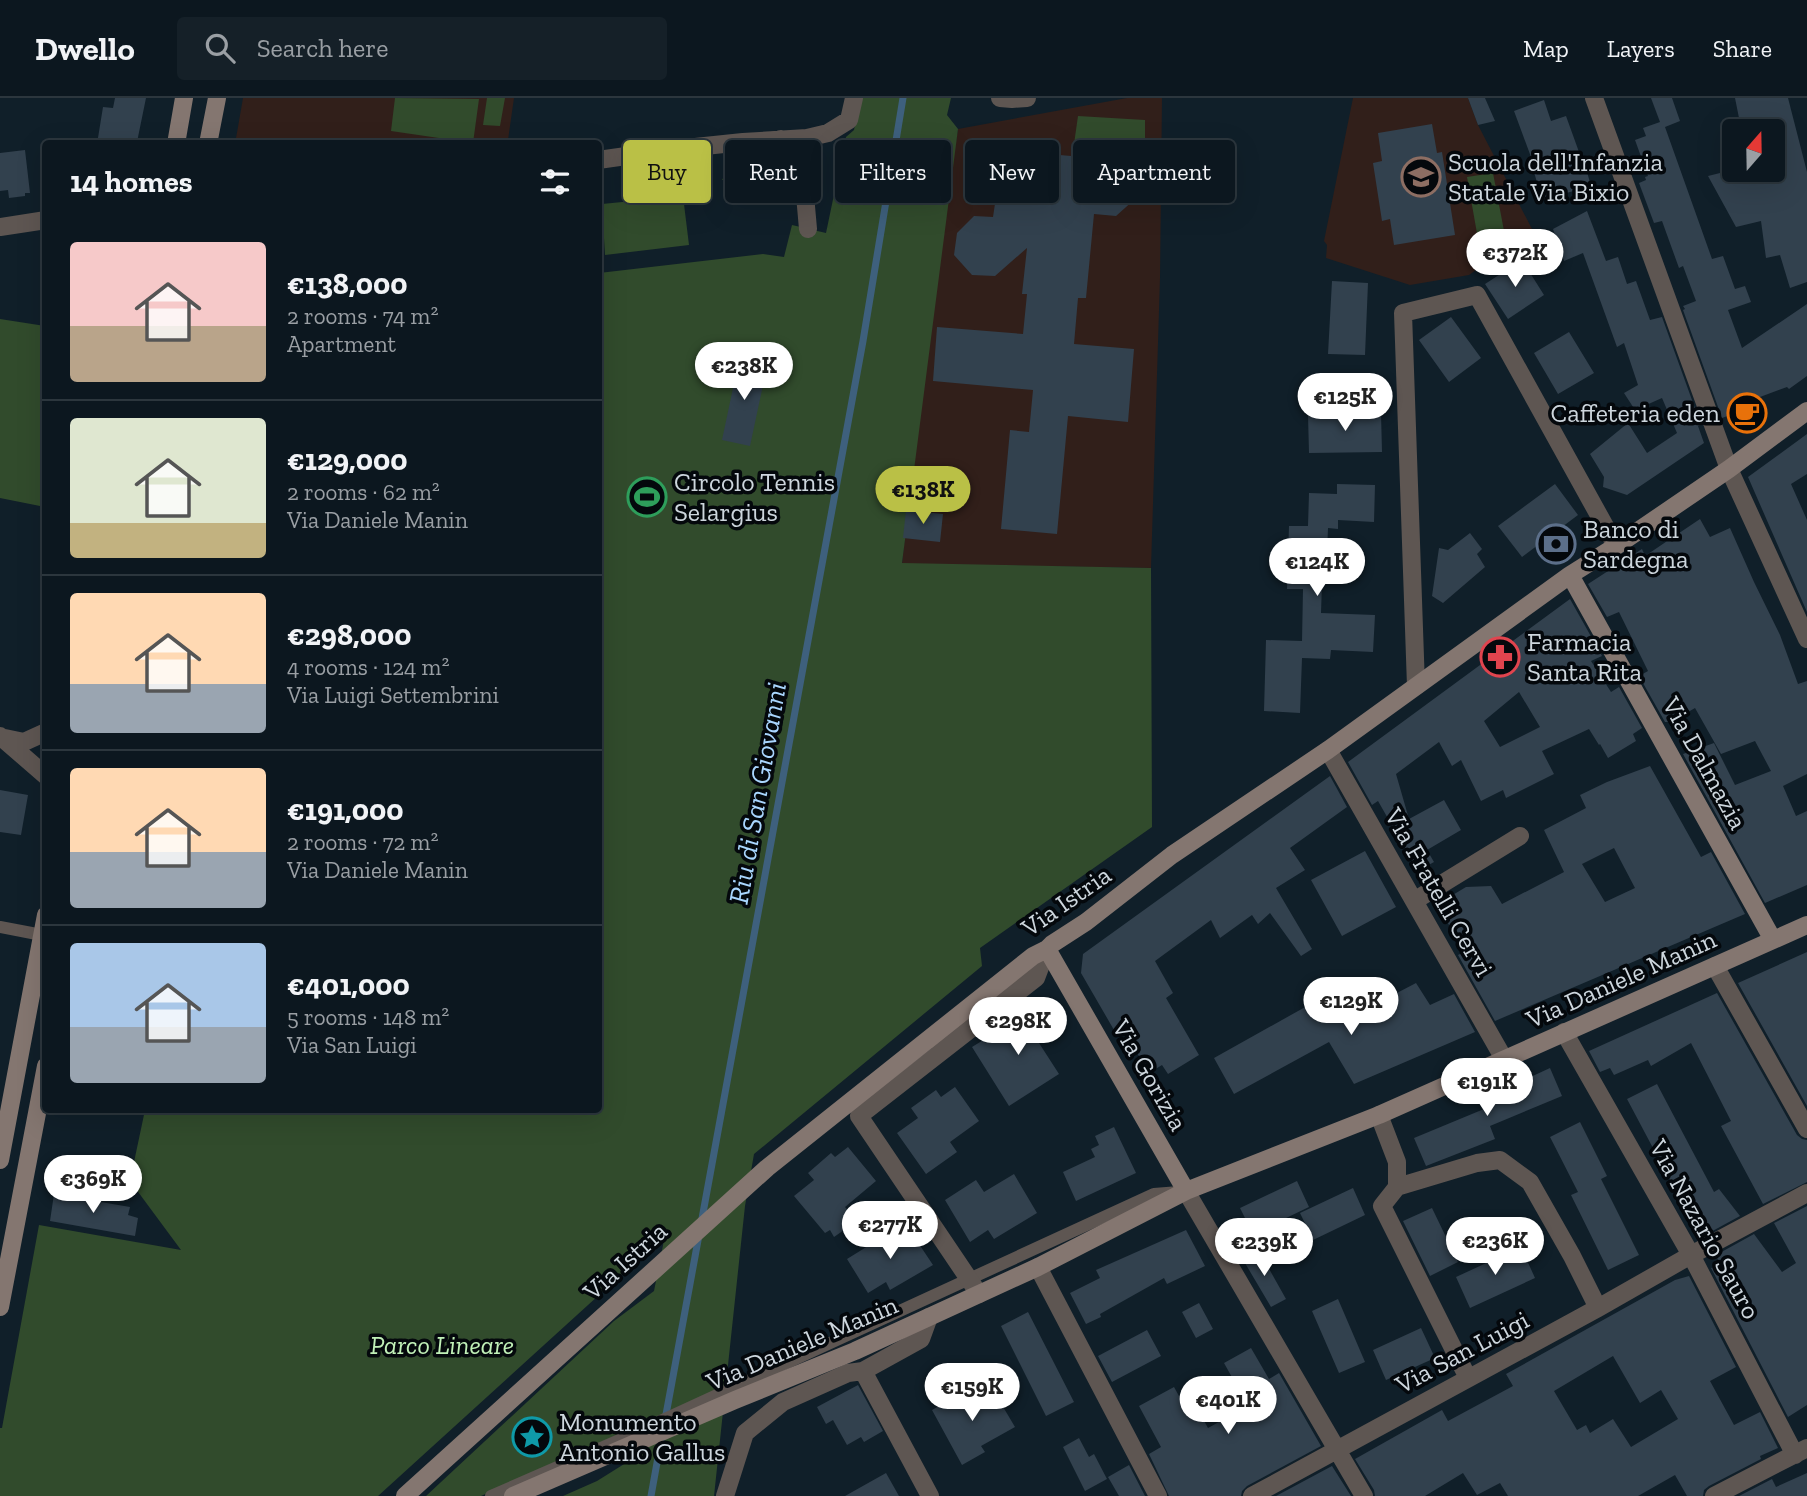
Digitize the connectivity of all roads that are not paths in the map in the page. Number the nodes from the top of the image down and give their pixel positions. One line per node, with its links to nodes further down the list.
1 (184, 98): 8 (main road)
2 (217, 98): 9 (main road)
3 (853, 98): 7 (street)
4 (999, 98): 5 (street)
5 (1027, 98)
6 (1594, 98): 15 (street)
7 (781, 139): 10 (street); 13 (street)
8 (177, 140)
9 (209, 140)
10 (602, 159)
11 (42, 221): 12 (street)
12 (0, 227)
13 (808, 229)
14 (1807, 411): 15 (main road, Via Istria)
15 (1729, 469): 16 (main road, Via Istria); 18 (street)
16 (1616, 546): 17 (main road, Via Istria); 19 (street)
17 (1570, 575): 19 (main road, Via Istria); 29 (main road, Via Dalmazia)
18 (1807, 639)
19 (1416, 686): 22 (main road, Via Istria)
20 (42, 734): 21 (street)
21 (0, 737): 23 (street)
22 (1328, 750): 25 (street, Via Fratelli Cervi); 30 (main road, Via Istria)
23 (42, 773)
24 (1520, 836): 25 (street)
25 (1414, 901): 33 (street, Via Fratelli Cervi)
26 (1807, 925): 29 (main road, Via Daniele Manin)
27 (0, 927): 28 (lane)
28 (42, 935): 34 (main road)
29 (1773, 940): 31 (main road, Via Daniele Manin)
30 (1047, 949): 40 (main road, Via Gorizia); 44 (street); 45 (main road, Via Istria)
31 (1715, 966): 32 (main road, Via Daniele Manin); 37 (street)
32 (1564, 1032): 33 (main road, Via Daniele Manin); 42 (street, Via Nazario Sauro)
33 (1504, 1059): 36 (main road, Via Daniele Manin)
34 (7, 1082): 38 (main road)
35 (42, 1087): 47 (main road)
36 (1379, 1115): 39 (street); 40 (main road, Via Daniele Manin)
37 (1807, 1129)
38 (0, 1160)
39 (1397, 1187): 48 (street); 51 (street)
40 (1186, 1191): 43 (main road, Via Daniele Manin); 44 (lane); 52 (street)
41 (1807, 1192): 42 (street, Via San Luigi)
42 (1691, 1255): 48 (street, Via San Luigi); 54 (street, Via Nazario Sauro)
43 (1038, 1267): 46 (main road, Via Daniele Manin); 61 (street)
44 (968, 1279): 46 (street); 53 (lane)
45 (643, 1286): 55 (main road, Via Istria); 56 (lane)
46 (979, 1294): 49 (main road, Via Daniele Manin)
47 (0, 1307)
48 (1598, 1308): 51 (street, Via San Luigi)
49 (929, 1317): 50 (street); 53 (main road, Via Daniele Manin)
50 (863, 1371): 59 (street); 60 (street)
51 (1468, 1378): 52 (street, Via San Luigi)
52 (1337, 1448): 62 (street, Via San Luigi); 63 (street)
53 (612, 1449): 57 (lane); 58 (main road, Via Daniele Manin)
54 (1801, 1452): 64 (street)
55 (405, 1496)
56 (415, 1496)
57 (491, 1496)
58 (513, 1496)
59 (725, 1496)
60 (930, 1496)
61 (1158, 1496)
62 (1252, 1496)
63 (1364, 1496)
64 (1714, 1496)

